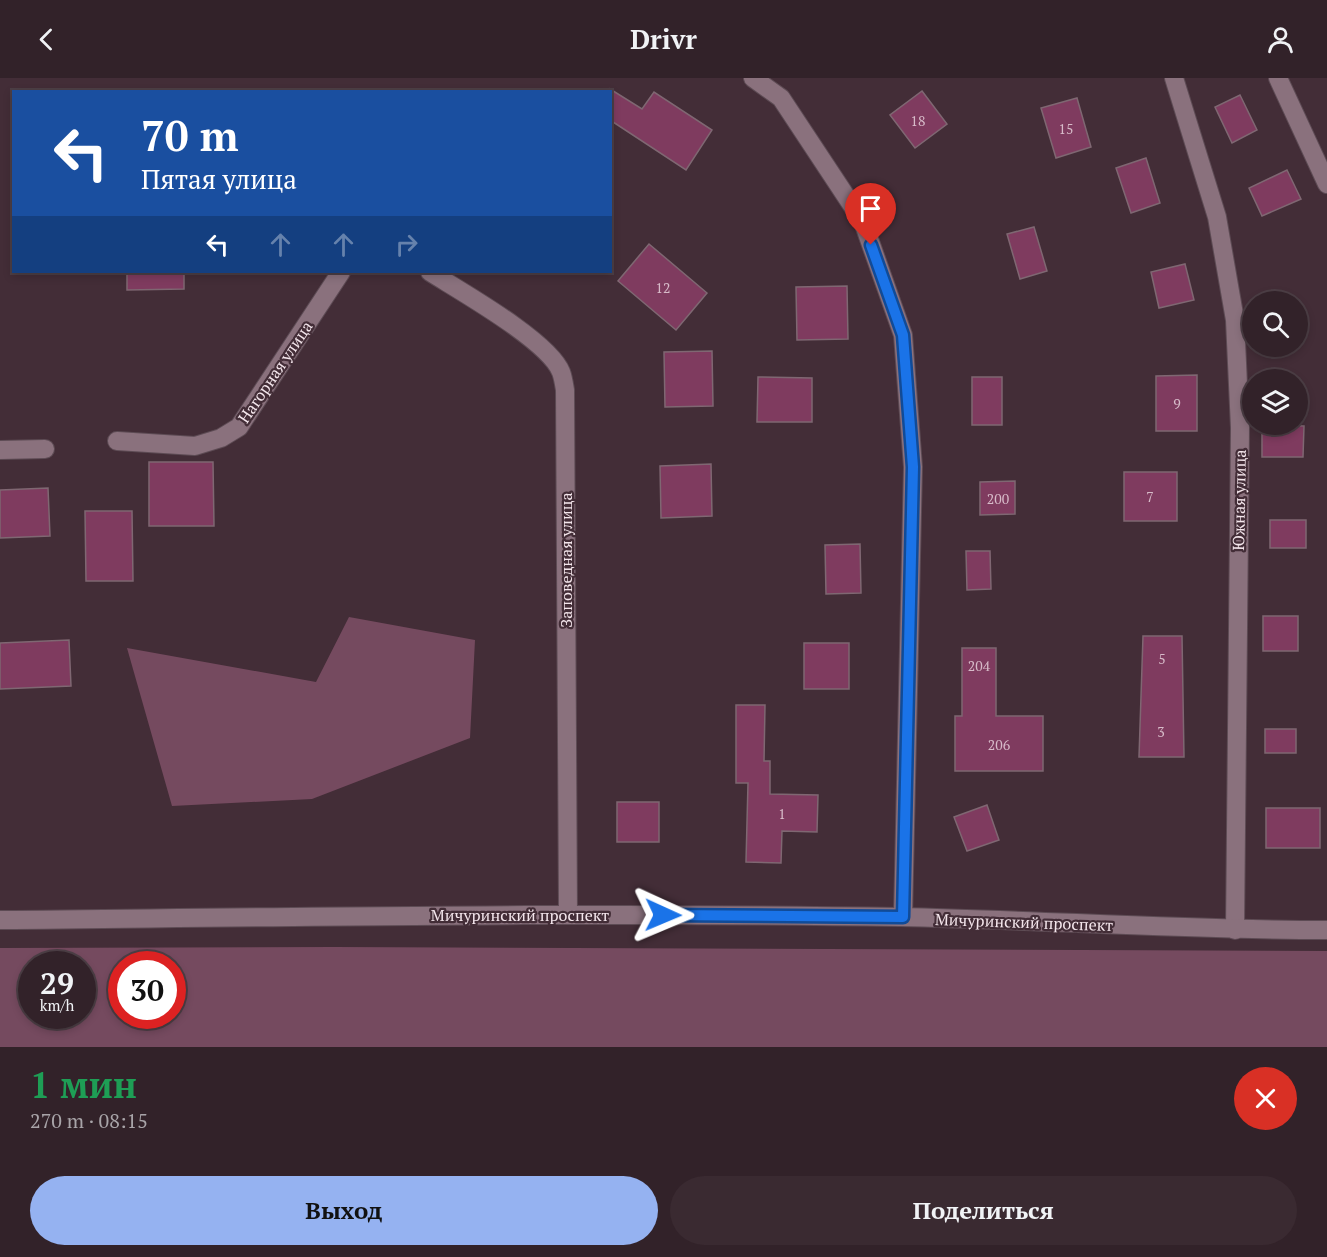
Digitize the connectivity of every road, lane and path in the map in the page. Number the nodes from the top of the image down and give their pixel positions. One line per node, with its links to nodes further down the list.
1 (753, 78): 11 (street)
2 (1174, 78): 13 (street, Южная улица)
3 (1278, 78): 4 (street)
4 (1327, 184)
5 (340, 273): 7 (street, Нагорная улица)
6 (432, 273): 10 (street, Заповедная улица)
7 (117, 441)
8 (45, 449): 9 (street)
9 (0, 450)
10 (568, 915): 11 (street, Мичуринский проспект); 12 (street, Мичуринский проспект)
11 (903, 917): 13 (street, Мичуринский проспект)
12 (0, 920)
13 (1235, 930): 14 (street, Мичуринский проспект)
14 (1327, 930)

